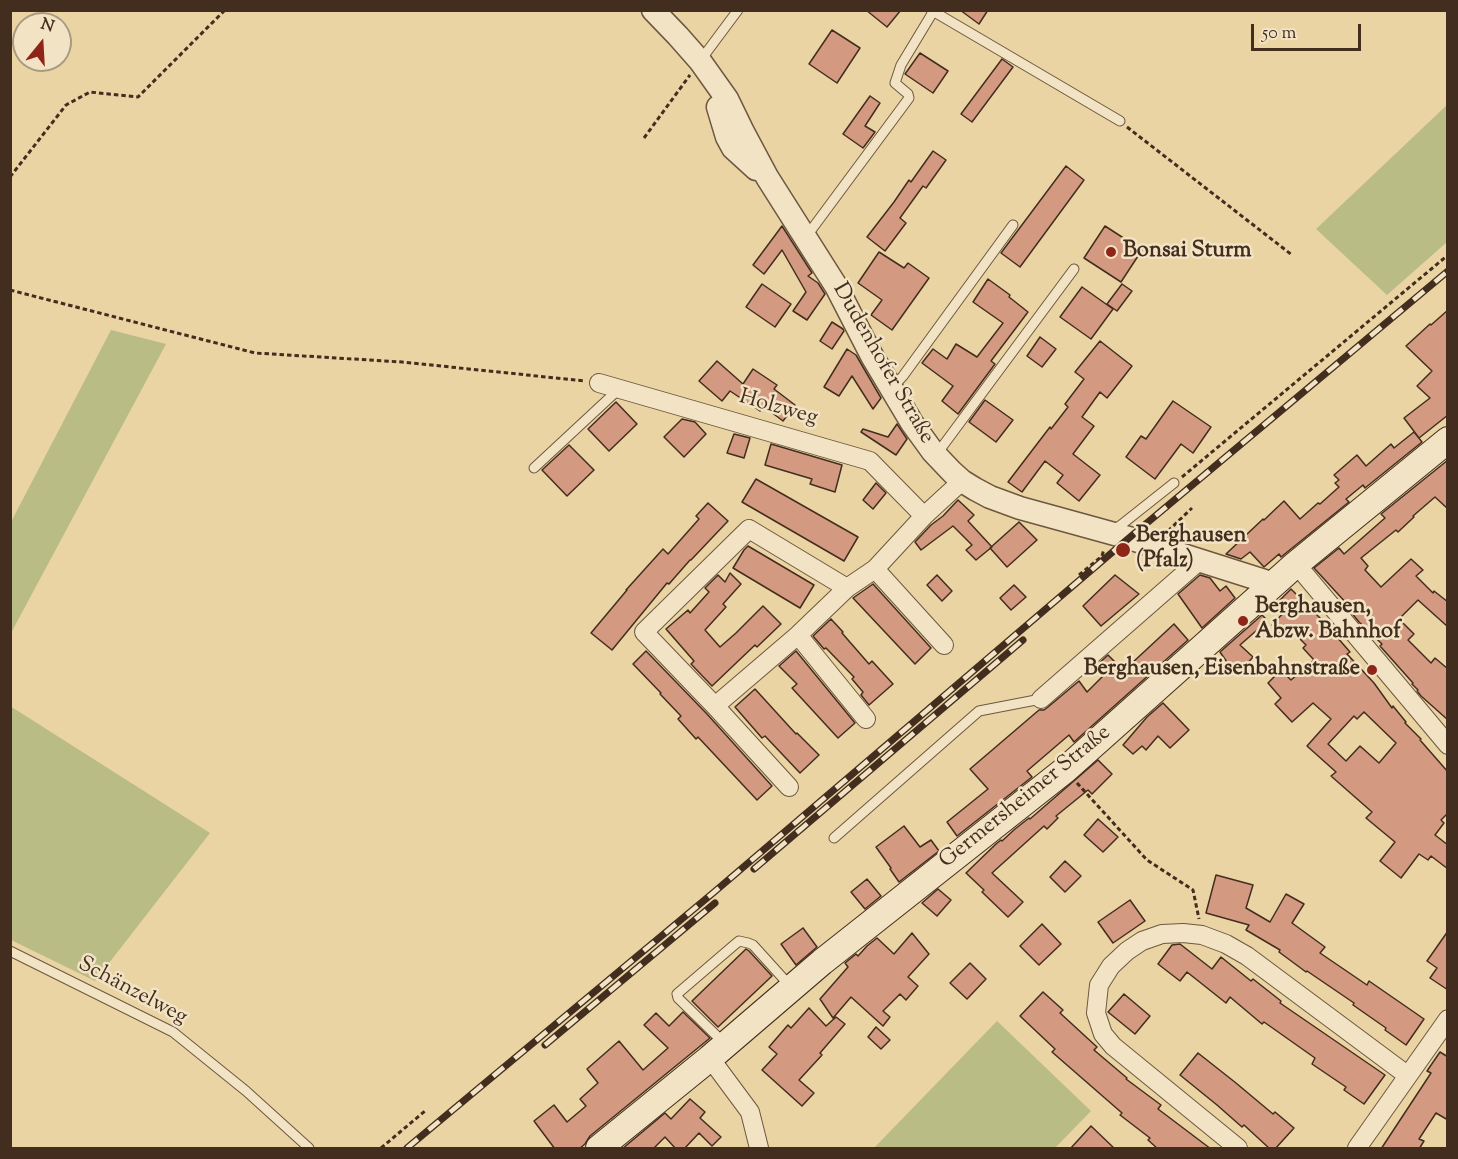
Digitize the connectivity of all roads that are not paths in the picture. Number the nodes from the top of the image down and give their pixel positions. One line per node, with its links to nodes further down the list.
1 (653, 10): 4 (street, Dudenhofer Straße)
2 (738, 10): 4 (lane)
3 (932, 11): 5 (lane); 7 (lane)
4 (700, 61): 7 (street, Dudenhofer Straße)
5 (1120, 121)
6 (1013, 225): 10 (lane)
7 (806, 237): 10 (street, Dudenhofer Straße)
8 (1074, 269): 13 (lane)
9 (599, 383): 11 (street, Holzweg)
10 (892, 388): 13 (street, Dudenhofer Straße)
11 (619, 389): 14 (lane); 17 (street, Holzweg)
12 (1448, 440): 20 (main road, Germersheimer Straße)
13 (936, 455): 15 (street, Dudenhofer Straße)
14 (534, 468)
15 (963, 481): 17 (street); 18 (street, Dudenhofer Straße)
16 (1174, 483): 18 (lane)
17 (924, 516): 21 (street)
18 (1108, 532): 19 (street, Dudenhofer Straße)
19 (1199, 561): 22 (street, Dudenhofer Straße); 26 (street)
20 (1296, 564): 22 (main road, Germersheimer Straße); 29 (street)
21 (875, 569): 23 (street); 25 (street)
22 (1274, 584): 33 (main road, Germersheimer Straße)
23 (847, 588): 24 (street); 27 (street)
24 (798, 635): 27 (street); 28 (street)
25 (944, 645)
26 (1041, 699): 31 (lane)
27 (714, 706): 30 (street)
28 (866, 719)
29 (1448, 745)
30 (789, 787)
31 (834, 838)
32 (10, 951): 37 (lane, Schänzelweg)
33 (792, 988): 35 (main road, Germersheimer Straße); 35 (lane)
34 (1448, 1019): 36 (street)
35 (718, 1051): 38 (main road, Germersheimer Straße); 39 (street)
36 (1407, 1075): 40 (street); 41 (street)
37 (309, 1149)
38 (599, 1149)
39 (759, 1149)
40 (1239, 1149)
41 (1357, 1149)

